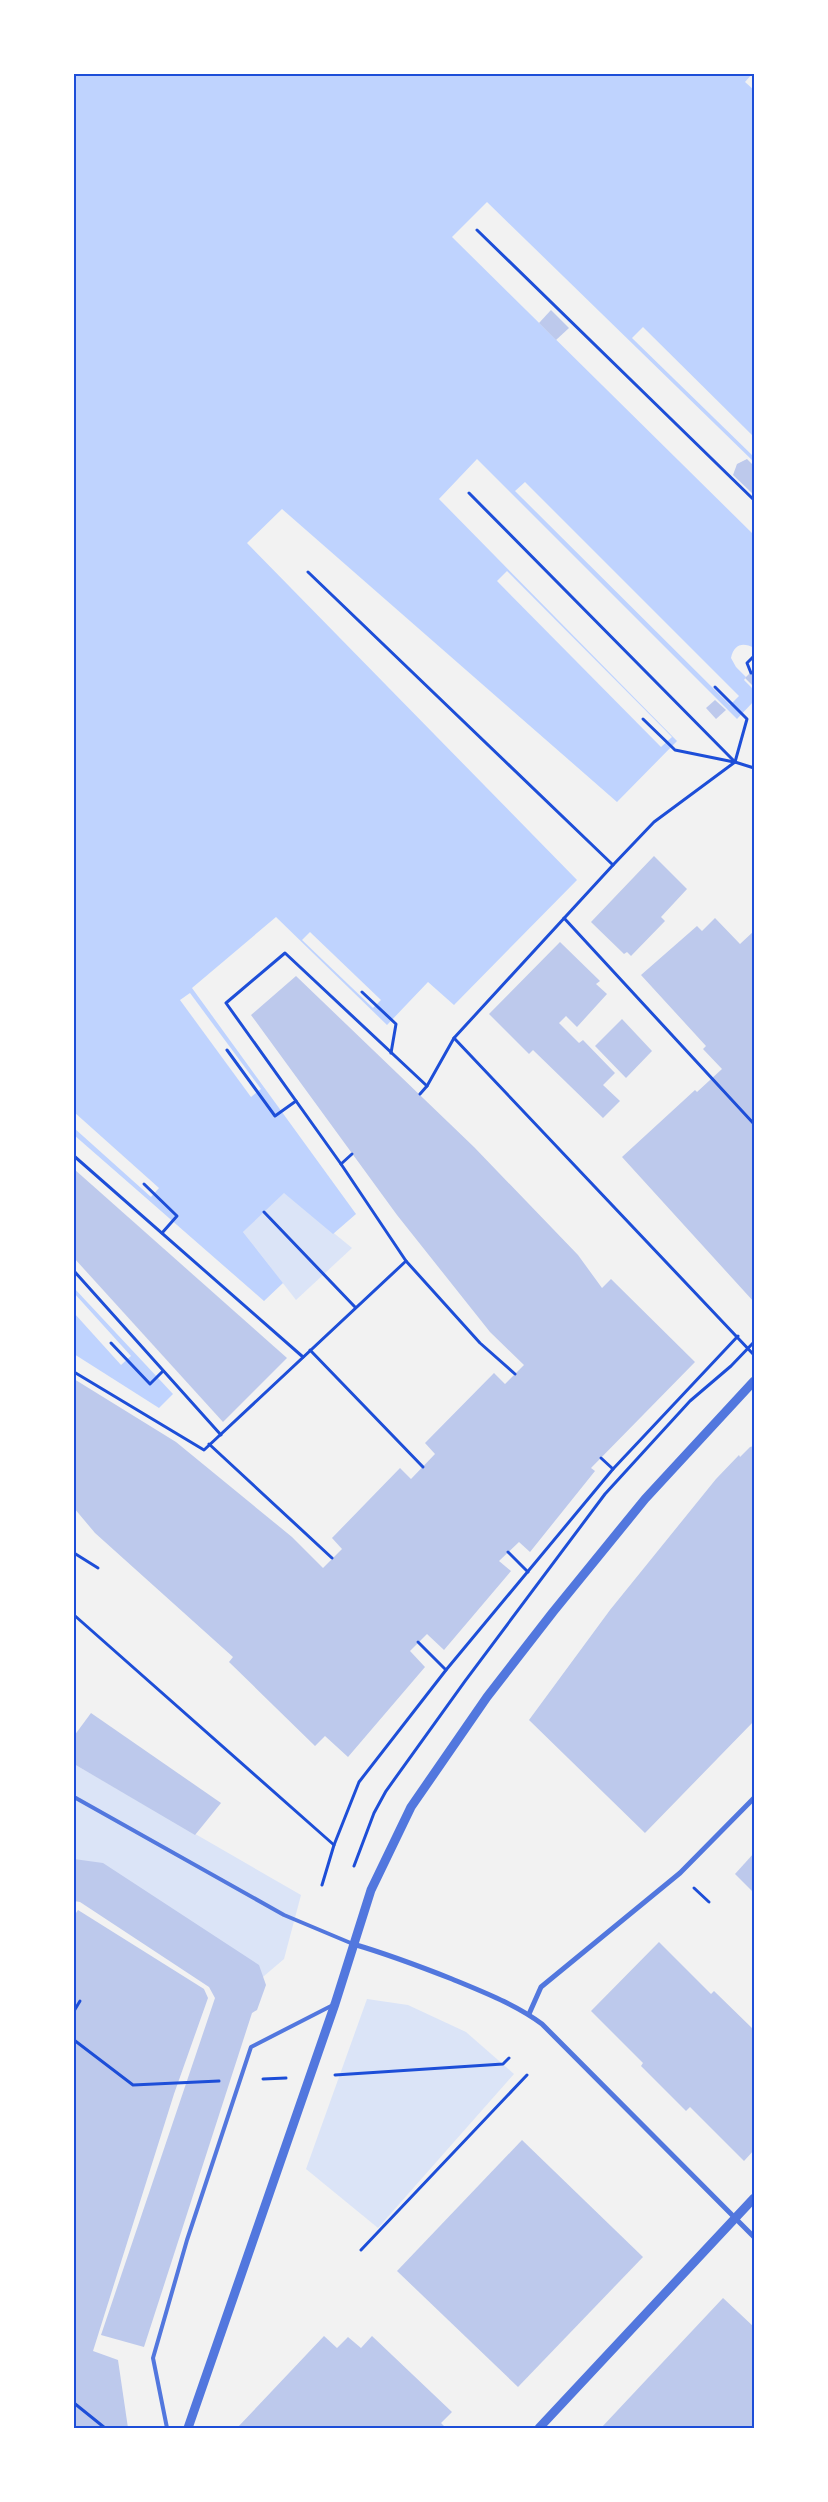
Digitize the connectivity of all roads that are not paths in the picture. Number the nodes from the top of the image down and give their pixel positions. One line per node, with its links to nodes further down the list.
1 (754, 1381): 4 (street)
2 (74, 1797): 4 (lane)
3 (754, 1798): 6 (street)
4 (353, 1944): 5 (street); 6 (street)
5 (335, 2004): 10 (lane); 11 (street)
6 (529, 2014): 8 (street)
7 (754, 2198): 8 (street)
8 (736, 2218): 9 (street); 12 (street)
9 (754, 2237)
10 (167, 2428)
11 (188, 2428)
12 (538, 2428)

